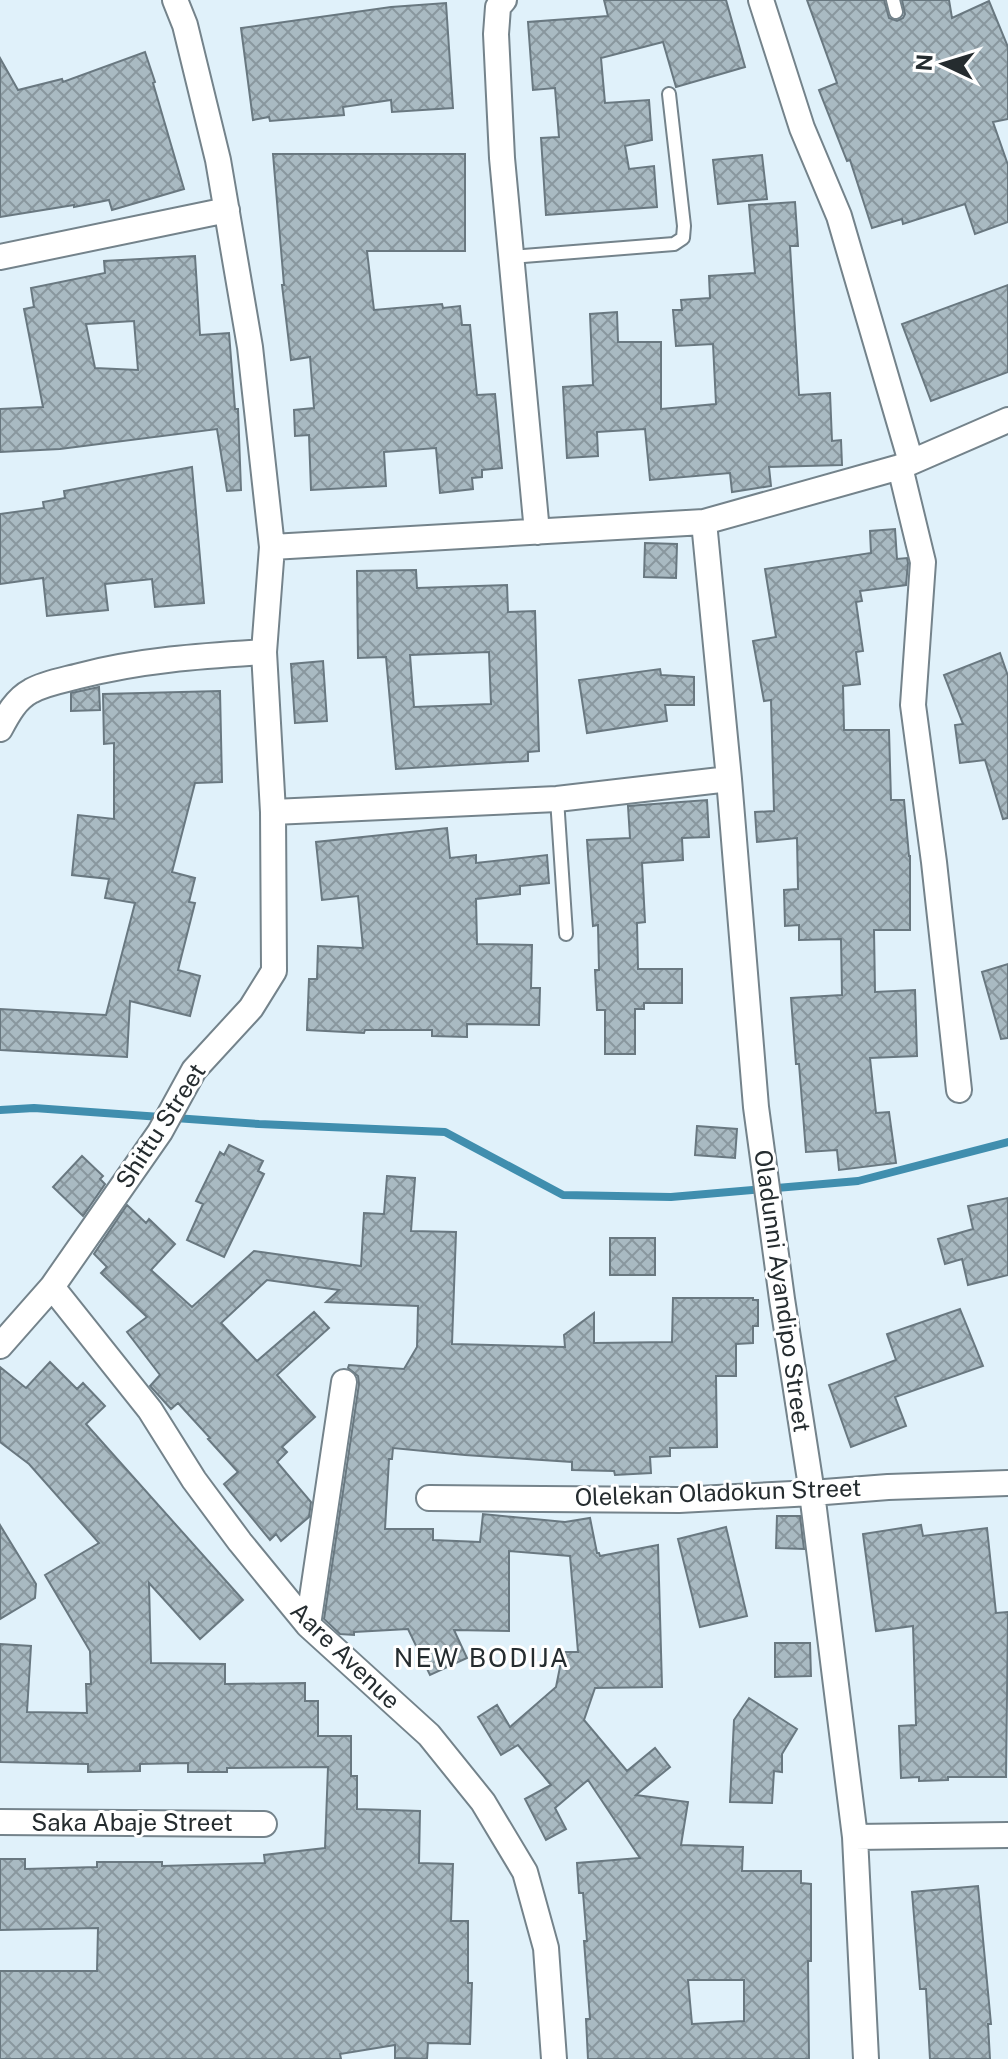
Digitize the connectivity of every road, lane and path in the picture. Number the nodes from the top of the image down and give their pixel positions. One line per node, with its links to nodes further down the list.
1 (175, 0): 5 (street, Shittu Street)
2 (504, 0): 7 (street)
3 (761, 0): 9 (street)
4 (669, 94): 7 (lane)
5 (227, 210): 6 (street); 12 (street, Shittu Street)
6 (0, 257)
7 (511, 257): 11 (street)
8 (1008, 420): 9 (street)
9 (906, 465): 10 (street); 19 (street)
10 (704, 522): 11 (street); 15 (street, Oladunni Ayandipo Street)
11 (537, 532): 12 (street)
12 (272, 547): 13 (street, Shittu Street)
13 (264, 652): 14 (street); 17 (street, Shittu Street)
14 (4, 708)
15 (729, 779): 16 (street); 24 (street, Oladunni Ayandipo Street)
16 (557, 799): 17 (street); 18 (lane)
17 (273, 812): 20 (street, Shittu Street)
18 (566, 934)
19 (959, 1090)
20 (52, 1287): 21 (street, Shittu Street); 26 (street, Aare Avenue)
21 (0, 1346)
22 (344, 1382): 26 (street)
23 (1008, 1483): 24 (street, Olelekan Oladokun Street)
24 (812, 1493): 25 (street, Olelekan Oladokun Street); 30 (street, Oladunni Ayandipo Street)
25 (429, 1498)
26 (308, 1625): 31 (street, Aare Avenue)
27 (0, 1822): 28 (street, Saka Abaje Street)
28 (264, 1824)
29 (1008, 1835): 30 (street)
30 (855, 1837): 32 (street, Oladunni Ayandipo Street)
31 (554, 2059)
32 (866, 2059)

